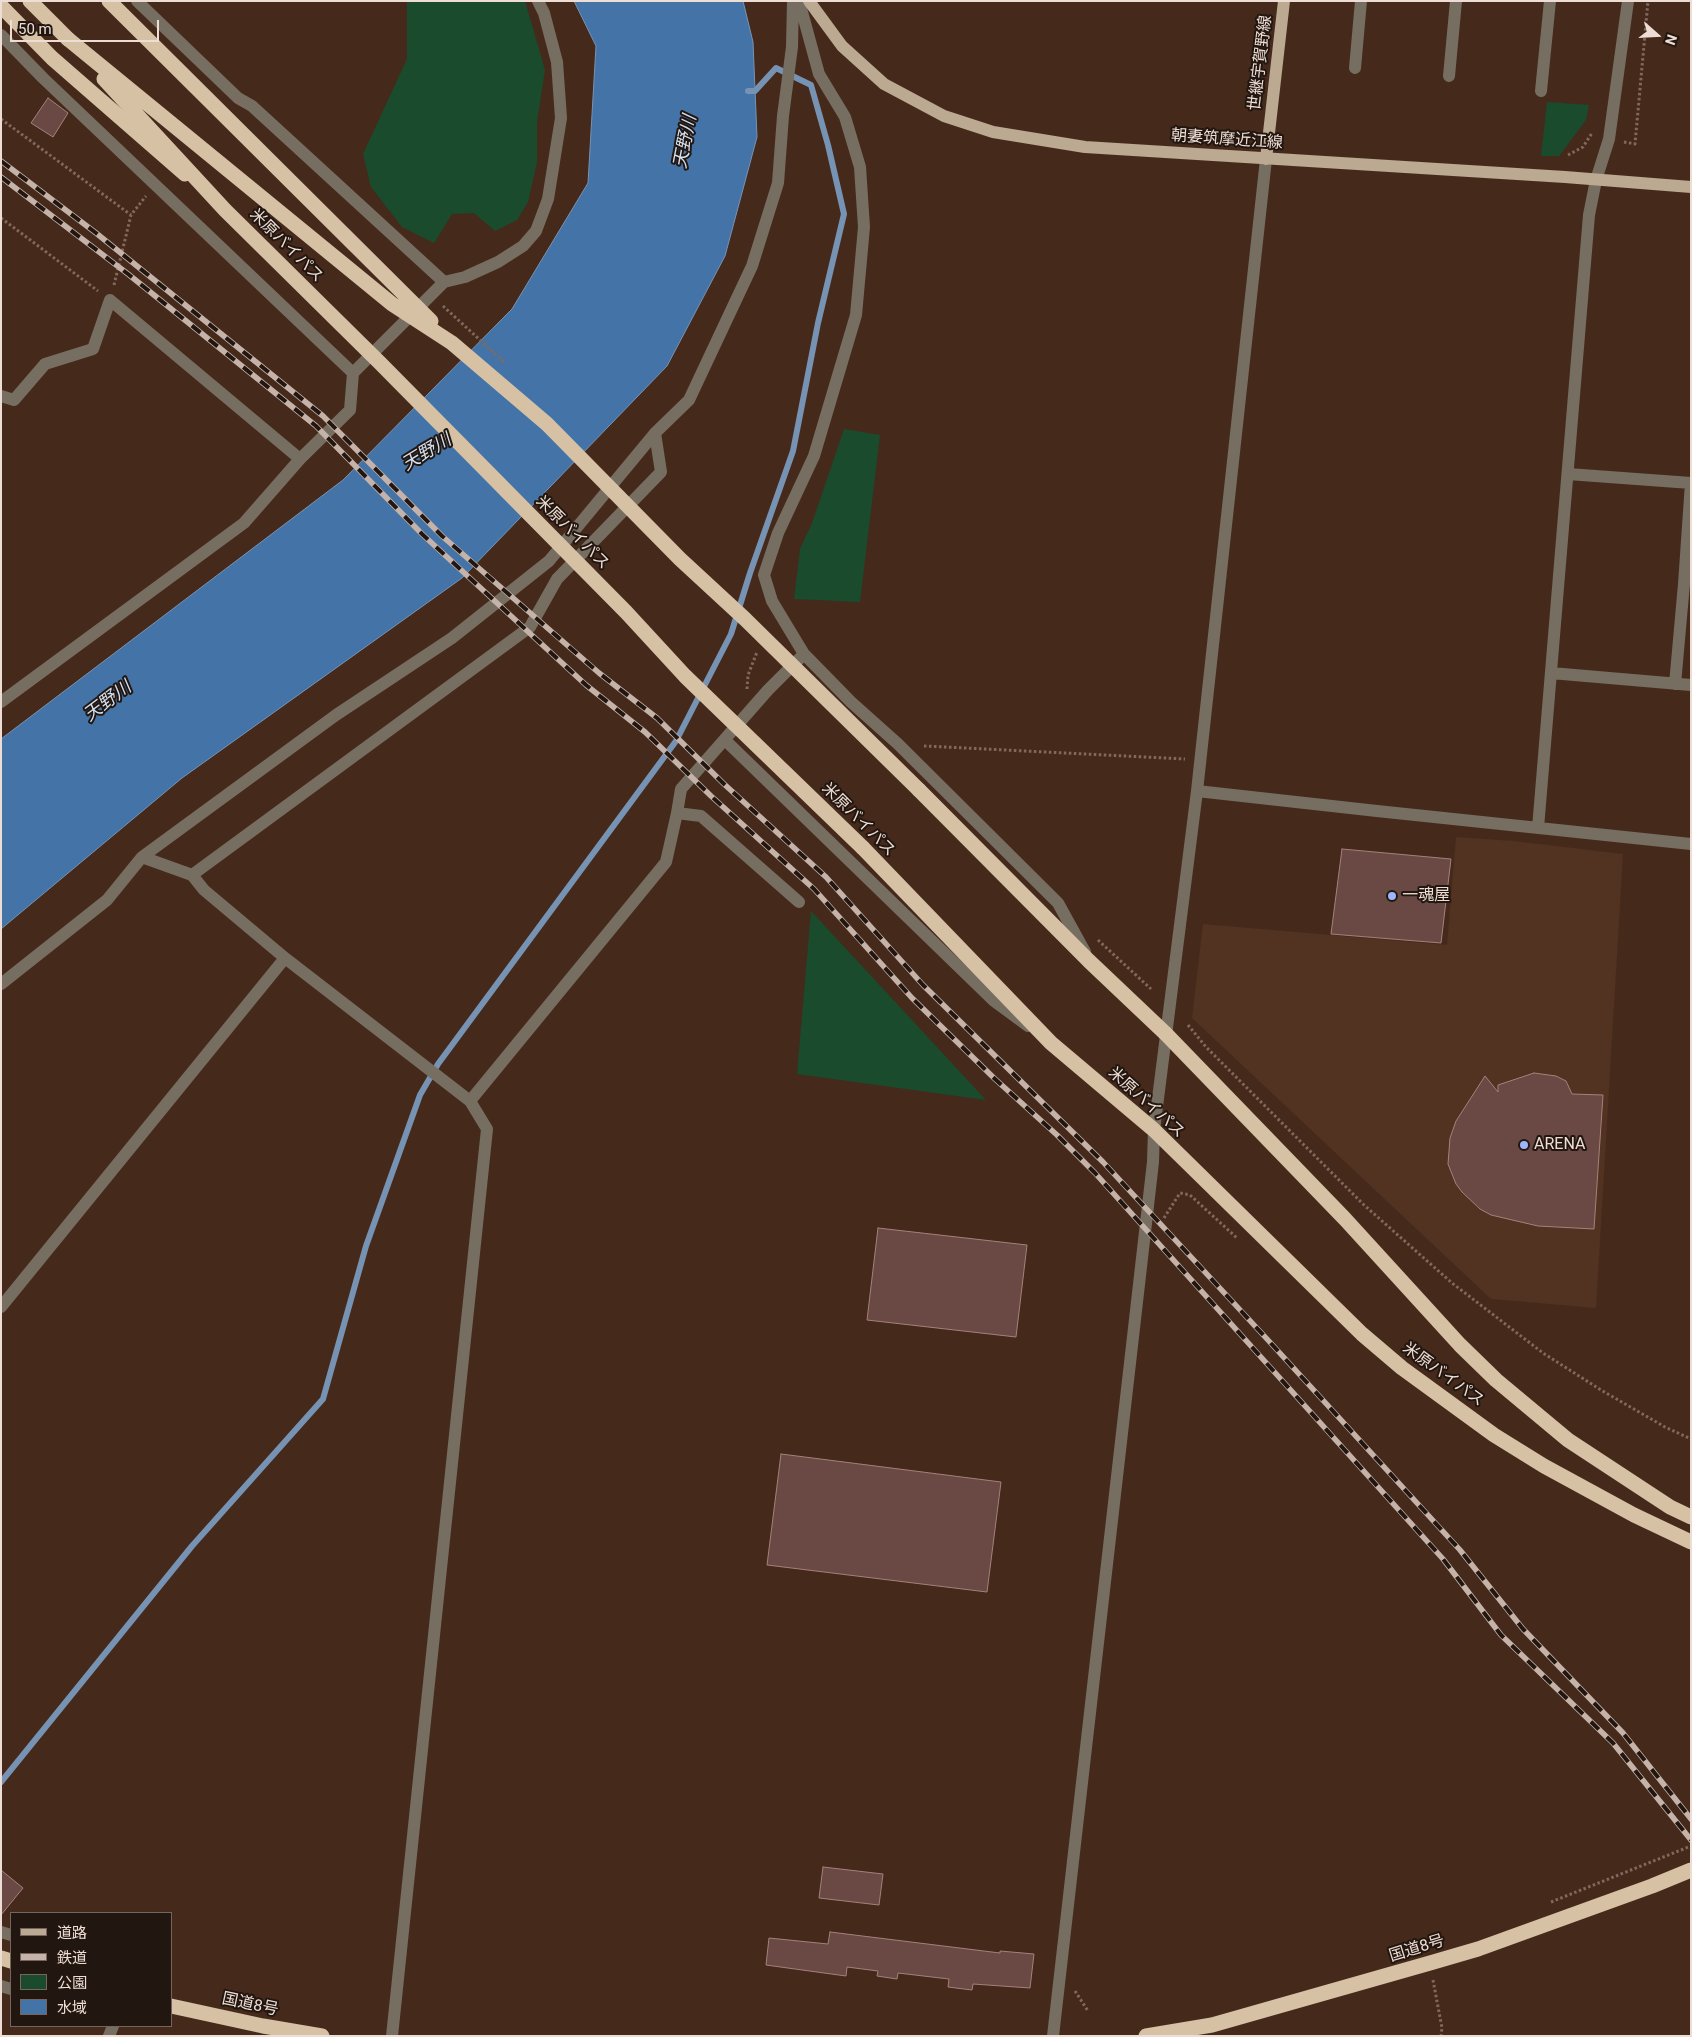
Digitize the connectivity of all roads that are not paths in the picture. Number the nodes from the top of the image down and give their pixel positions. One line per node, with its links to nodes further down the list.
1 (30, 1): 15 (highway, 米原バイパス)
2 (109, 1): 24 (highway, bridge)
3 (137, 1): 23 (street)
4 (538, 1): 23 (street)
5 (793, 1): 27 (street)
6 (799, 1): 32 (street)
7 (809, 1): 19 (main road, 朝妻筑摩近江線)
8 (1284, 1): 19 (main road, 世継宇賀野線)
9 (1361, 1): 16 (street)
10 (1456, 1): 17 (street)
11 (1550, 1): 18 (street)
12 (1628, 1): 20 (street)
13 (1, 6): 22 (highway, bridge)
14 (1, 35): 25 (street)
15 (68, 39): 22 (highway, 米原バイパス, bridge); 24 (highway, 米原バイパス, bridge)
16 (1355, 68)
17 (1449, 76)
18 (1541, 91)
19 (1266, 159): 20 (main road, 朝妻筑摩近江線); 38 (street)
20 (1596, 180): 21 (main road, 朝妻筑摩近江線); 29 (street)
21 (1691, 187)
22 (225, 210): 49 (highway, 米原バイパス, bridge)
23 (444, 282): 25 (street)
24 (452, 343): 46 (highway, 米原バイパス, bridge)
25 (353, 373): 28 (street)
26 (1, 396): 28 (street)
27 (654, 433): 42 (street); 43 (street)
28 (300, 459): 36 (street)
29 (1568, 474): 30 (street); 33 (street)
30 (1691, 483): 31 (street)
31 (1688, 585): 34 (street)
32 (804, 654): 37 (street); 46 (street)
33 (1551, 673): 34 (street); 40 (street)
34 (1675, 684): 35 (street)
35 (1691, 685)
36 (1, 702)
37 (725, 740): 39 (street); 49 (street)
38 (1197, 790): 40 (street); 48 (street)
39 (676, 813): 44 (street); 50 (street)
40 (1538, 828): 41 (street)
41 (1691, 844)
42 (142, 857): 43 (street); 47 (street)
43 (192, 875): 45 (street)
44 (799, 902)
45 (285, 958): 50 (street); 52 (street)
46 (1089, 961): 48 (highway, 米原バイパス)
47 (1, 984)
48 (1166, 1034): 51 (street); 53 (highway, 米原バイパス)
49 (1051, 1043): 51 (highway, 米原バイパス)
50 (470, 1101): 58 (street)
51 (1154, 1130): 54 (highway, 米原バイパス); 59 (street)
52 (1, 1307)
53 (1691, 1517)
54 (1691, 1542)
55 (1691, 1870): 60 (highway, 国道8号)
56 (172, 2006): 57 (highway, 国道8号)
57 (322, 2036)
58 (392, 2036)
59 (1053, 2036)
60 (1146, 2036)

